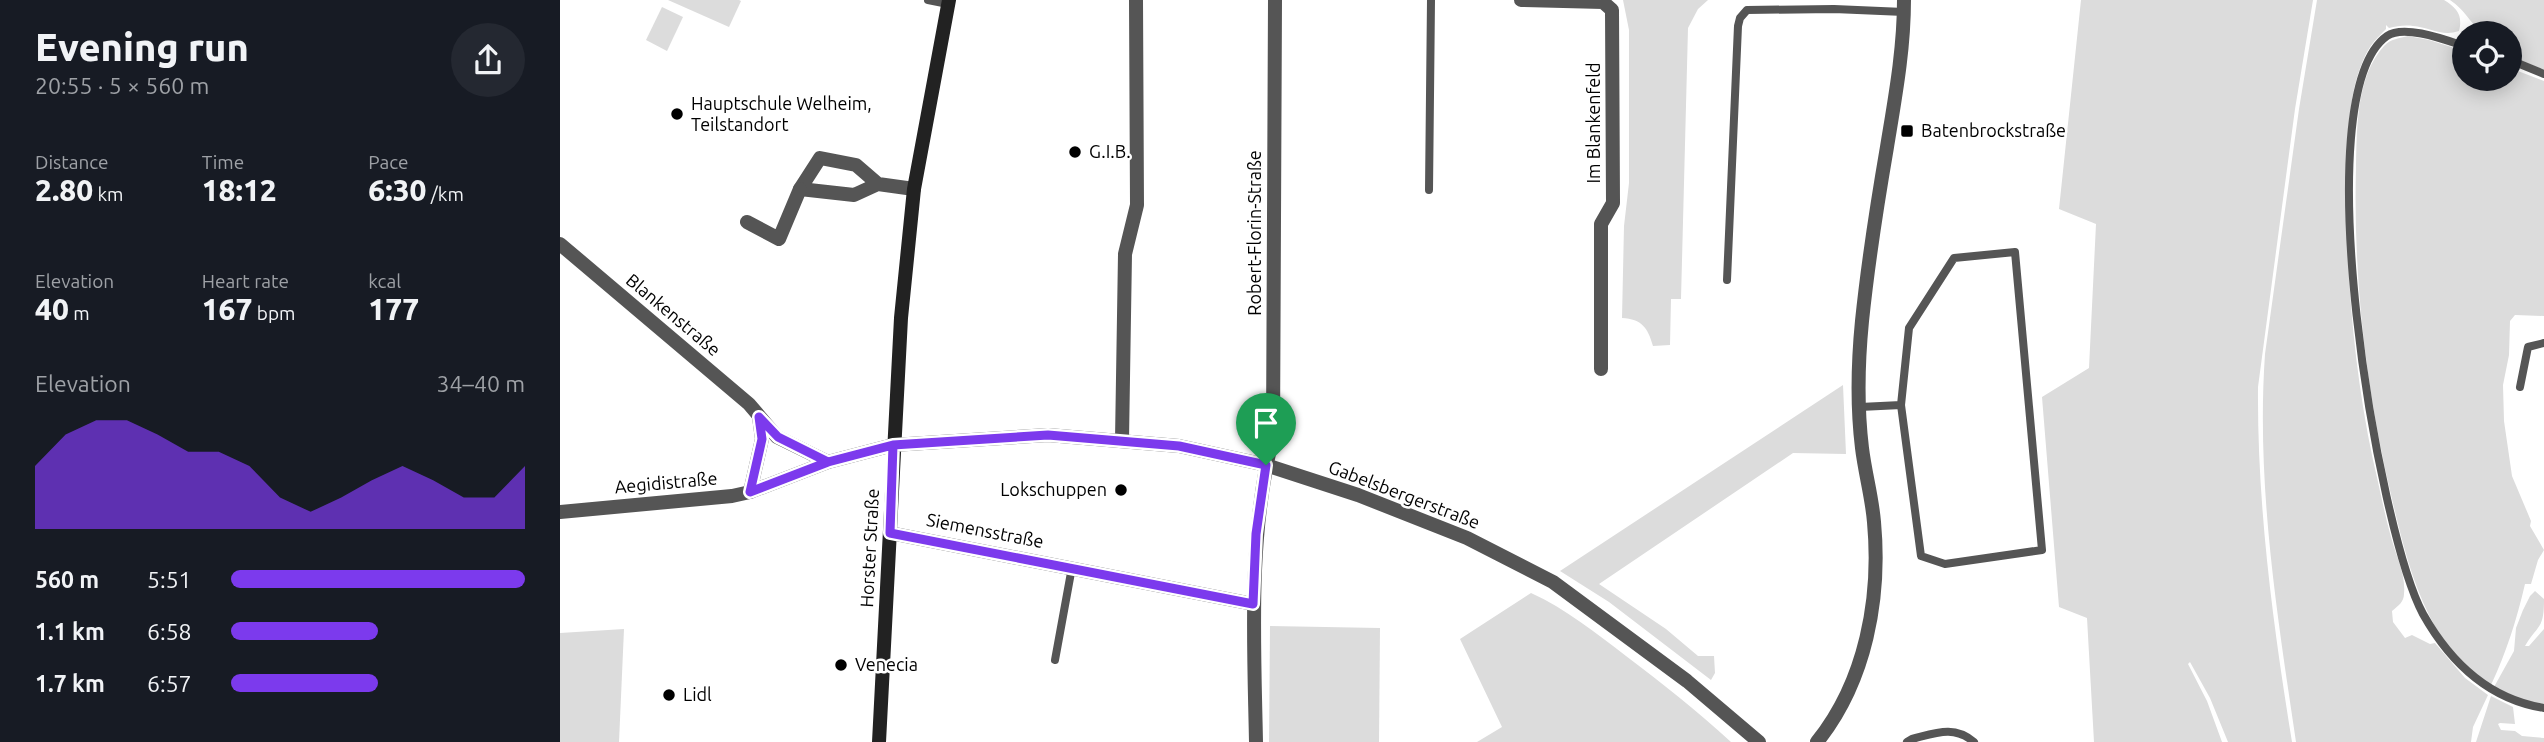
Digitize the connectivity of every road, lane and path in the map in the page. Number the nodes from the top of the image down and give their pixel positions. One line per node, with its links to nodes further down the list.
1 (928, 0): 6 (lane)
2 (1136, 0): 24 (street)
3 (1275, 0): 27 (street, Robert-Florin-Straße)
4 (1431, 0): 14 (lane)
5 (1521, 0): 19 (street, Im Blankenfeld)
6 (948, 2): 13 (main road, Horster Straße)
7 (1904, 6): 17 (lane); 22 (street)
8 (2452, 43): 34 (lane)
9 (2522, 65): 10 (lane)
10 (2544, 74)
11 (878, 184): 12 (street); 12 (street); 13 (street)
12 (800, 189): 15 (street)
13 (914, 189): 25 (main road, Horster Straße)
14 (1429, 190)
15 (747, 222)
16 (560, 244): 23 (street, Blankenstraße)
17 (1727, 280)
18 (2544, 342): 20 (lane)
19 (1601, 369)
20 (2520, 387)
21 (1901, 405): 21 (lane); 22 (lane)
22 (1860, 407): 38 (street)
23 (759, 417): 26 (street, Blankenstraße); 28 (street)
24 (1122, 440): 25 (street, Gabelsbergerstraße); 27 (street, Gabelsbergerstraße)
25 (893, 445): 26 (street, Aegidistraße); 30 (main road, Horster Straße)
26 (828, 462): 28 (street, Aegidistraße)
27 (1266, 465): 32 (street); 37 (street, Gabelsbergerstraße)
28 (750, 492): 29 (street, Aegidistraße)
29 (560, 512)
30 (890, 533): 31 (street, Siemensstraße); 35 (main road, Horster Straße)
31 (1072, 567): 32 (street, Siemensstraße); 33 (lane)
32 (1253, 604): 36 (street)
33 (1055, 660)
34 (2544, 708)
35 (879, 742)
36 (1256, 742)
37 (1759, 742)
38 (1817, 742)
39 (1907, 742): 40 (lane)
40 (1974, 742)

